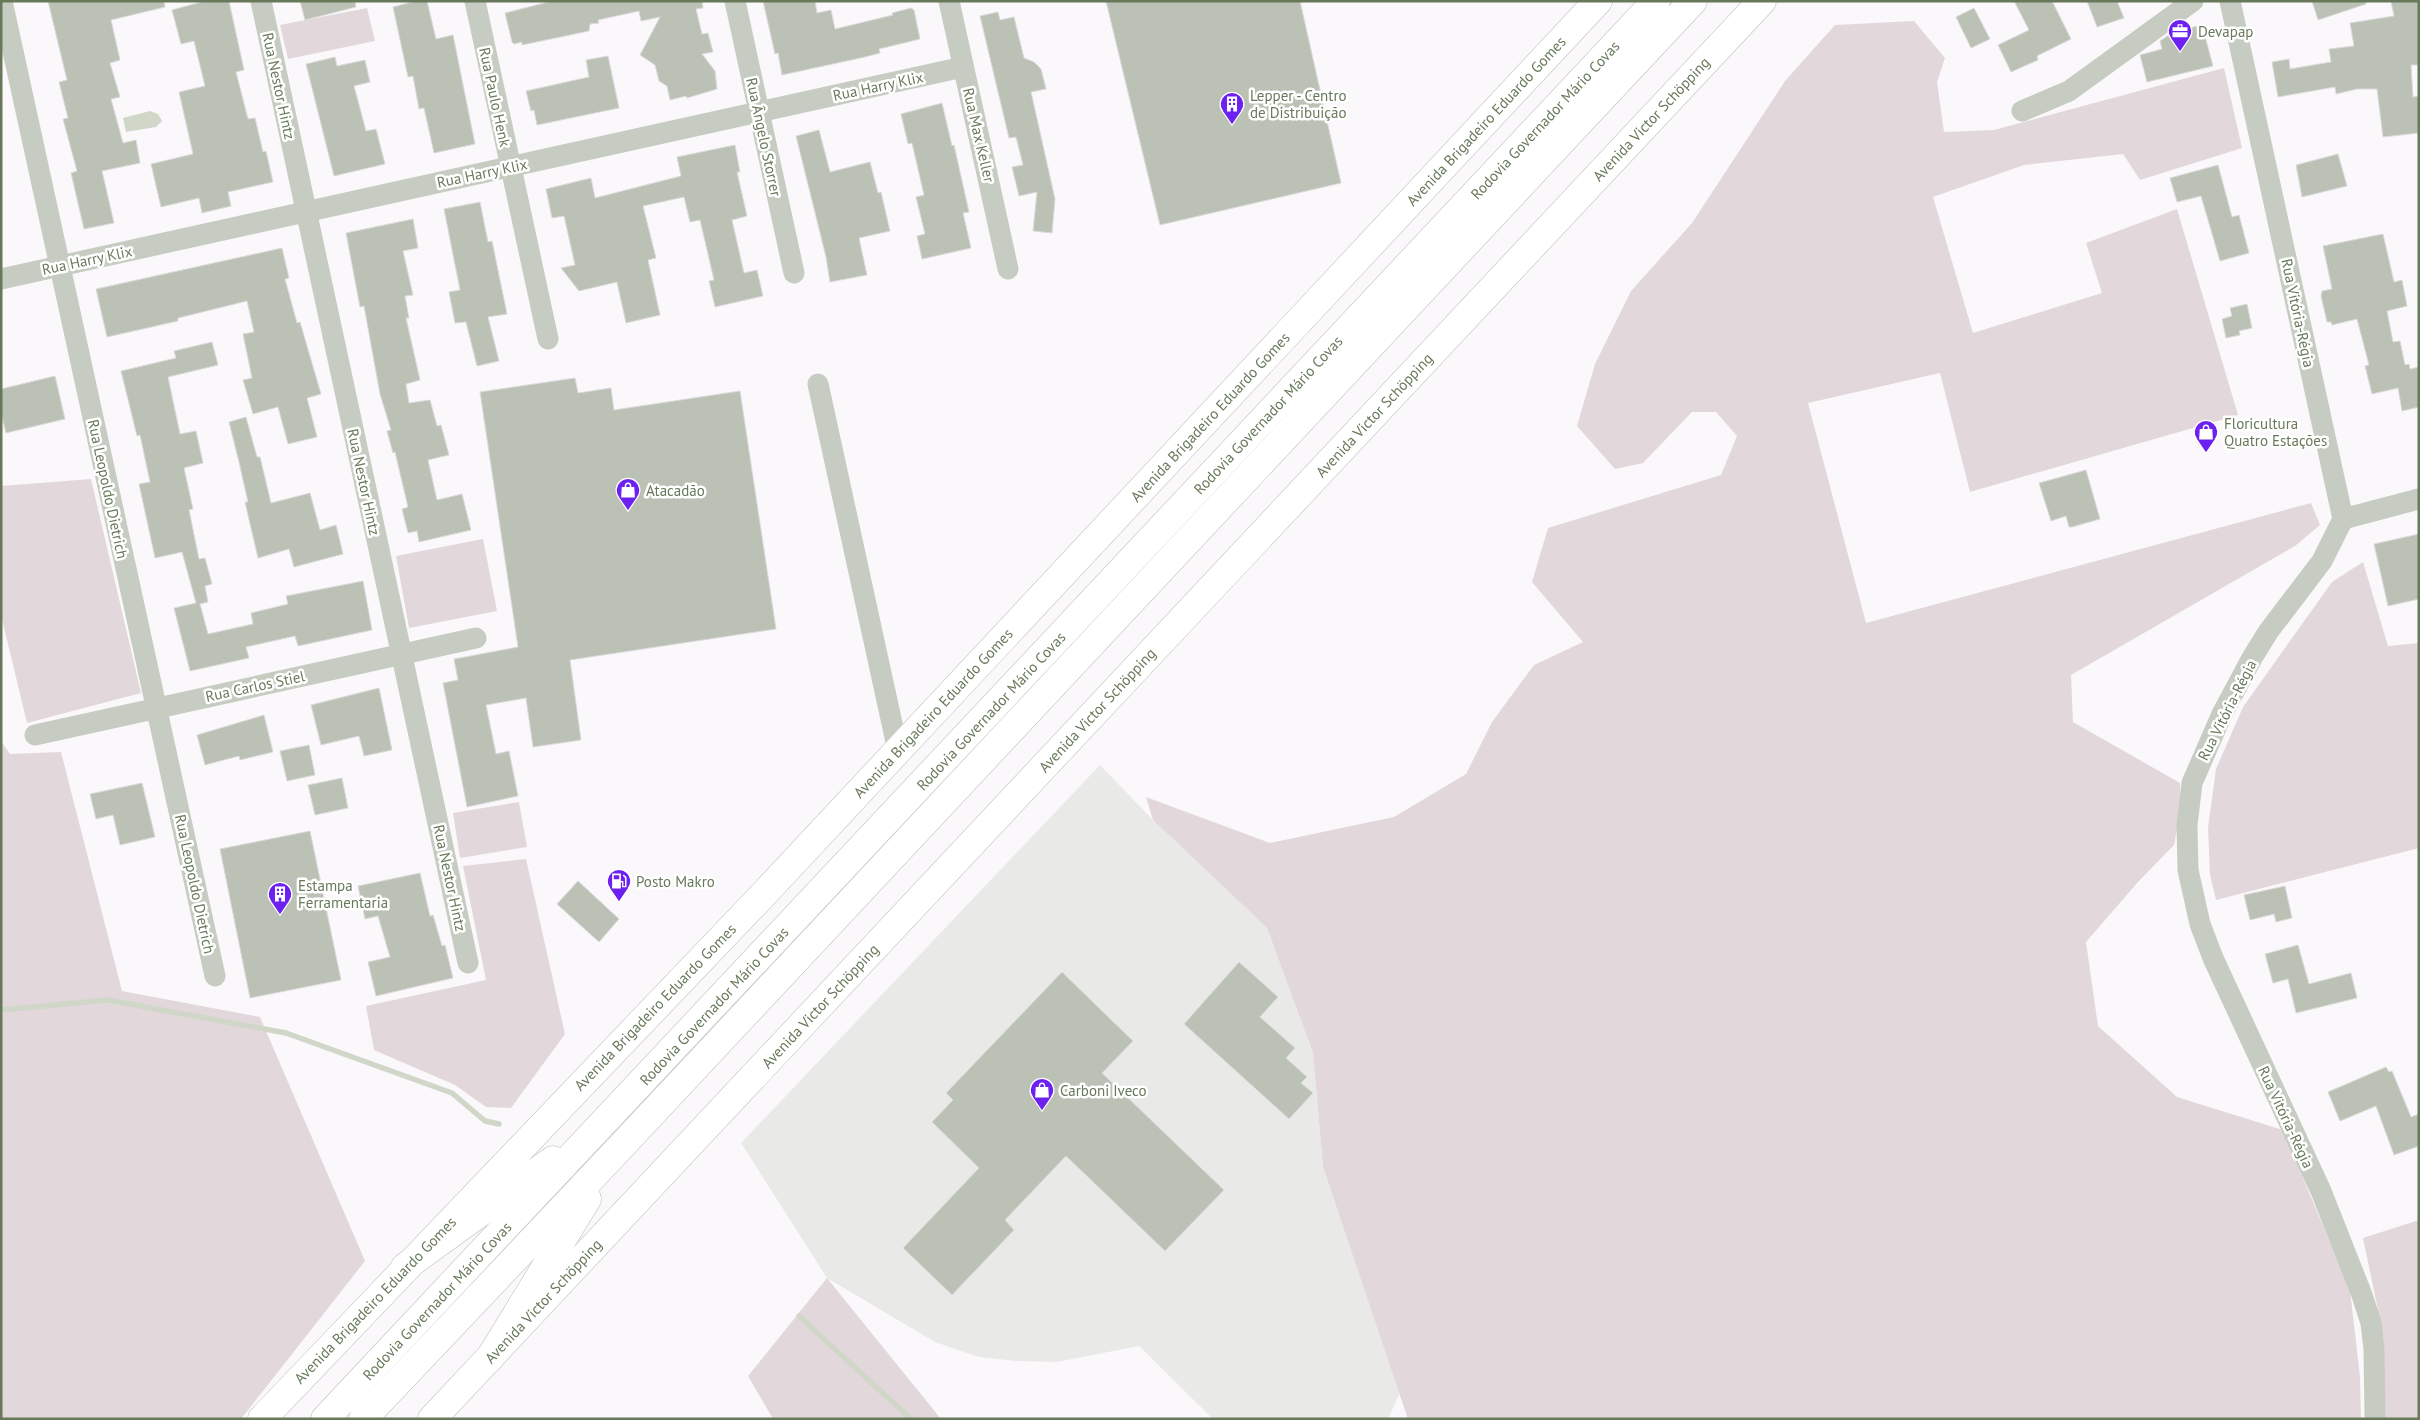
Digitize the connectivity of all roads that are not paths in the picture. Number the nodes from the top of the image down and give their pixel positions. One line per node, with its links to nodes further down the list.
1 (2, 1): 17 (street, Rua Leopoldo Dietrich)
2 (261, 1): 16 (street, Rua Nestor Hintz)
3 (475, 1): 15 (street, Rua Paulo Henk)
4 (735, 1): 13 (street, Rua Ângelo Storrer)
5 (949, 1): 12 (street, Rua Max Keller)
6 (1598, 1): 29 (main road, Avenida Brigadeiro Eduardo Gomes)
7 (1656, 1): 32 (main road, Rodovia Governador Mário Covas)
8 (1693, 1): 33 (main road, Rodovia Governador Mário Covas)
9 (1762, 1): 35 (main road, Avenida Victor Schöpping)
10 (2192, 1): 14 (street)
11 (2230, 1): 24 (street, Rua Vitória-Régia)
12 (964, 67): 13 (street, Rua Harry Klix); 18 (street, Rua Max Keller)
13 (759, 112): 15 (street, Rua Harry Klix); 19 (street, Rua Ângelo Storrer)
14 (2022, 112)
15 (510, 167): 16 (street, Rua Harry Klix); 21 (street, Rua Paulo Henk)
16 (306, 212): 17 (street, Rua Harry Klix); 26 (street, Rua Nestor Hintz)
17 (60, 266): 20 (street, Rua Harry Klix); 27 (street, Rua Leopoldo Dietrich)
18 (1008, 269)
19 (794, 272)
20 (1, 279)
21 (548, 339)
22 (818, 384): 29 (street)
23 (2419, 500): 24 (street)
24 (2343, 519): 40 (street, Rua Vitória-Régia)
25 (476, 638): 26 (street, Rua Carlos Stiel)
26 (402, 654): 27 (street, Rua Carlos Stiel); 30 (street, Rua Nestor Hintz)
27 (156, 708): 28 (street, Rua Carlos Stiel); 31 (street, Rua Leopoldo Dietrich)
28 (35, 735)
29 (898, 751): 34 (main road, Avenida Brigadeiro Eduardo Gomes)
30 (468, 963)
31 (215, 976)
32 (607, 1121): 34 (main road); 37 (main road, Rodovia Governador Mário Covas)
33 (615, 1153): 35 (main road); 38 (main road, Rodovia Governador Mário Covas)
34 (405, 1267): 36 (main road, Avenida Brigadeiro Eduardo Gomes)
35 (490, 1358): 39 (main road, Avenida Victor Schöpping)
36 (262, 1419)
37 (325, 1419)
38 (363, 1419)
39 (432, 1419)
40 (2375, 1419)

